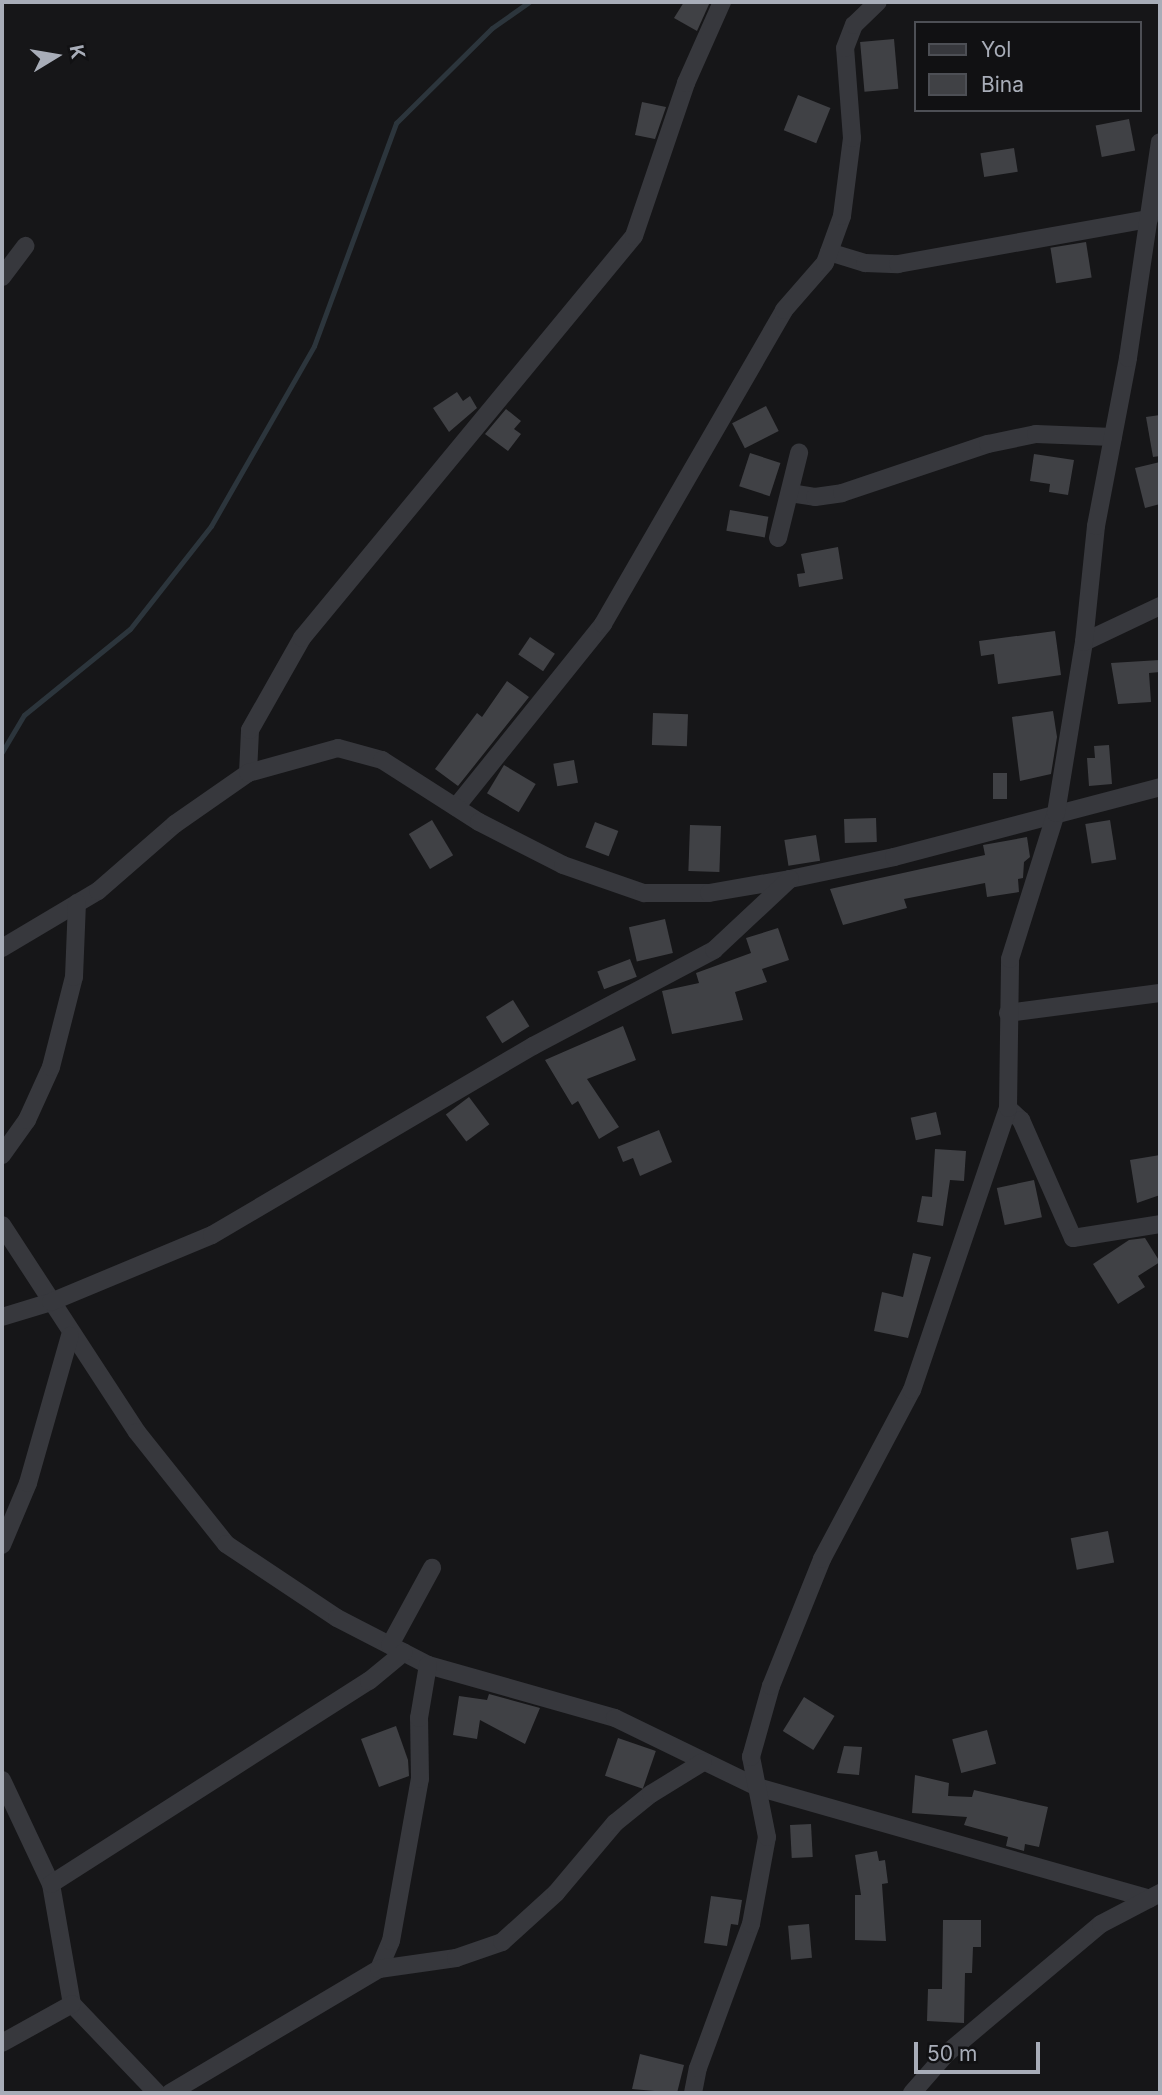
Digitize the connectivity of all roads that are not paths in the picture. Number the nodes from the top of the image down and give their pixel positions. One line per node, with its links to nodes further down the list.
1 (722, 2): 14 (street)
2 (878, 2): 6 (street)
3 (1160, 142): 4 (street)
4 (1149, 219): 6 (street); 8 (street)
5 (25, 246): 7 (street)
6 (829, 253): 16 (street)
7 (2, 277)
8 (1113, 437): 10 (street); 13 (street)
9 (799, 453): 10 (street)
10 (790, 493): 11 (street)
11 (778, 538)
12 (1160, 606): 13 (street)
13 (1084, 642): 17 (street)
14 (248, 773): 16 (street); 19 (street)
15 (1160, 787): 17 (street)
16 (456, 807): 18 (street)
17 (1056, 813): 18 (street); 22 (street)
18 (790, 879): 27 (street)
19 (77, 904): 20 (street); 24 (street)
20 (2, 948)
21 (1160, 993): 22 (street)
22 (1008, 1013): 23 (street)
23 (1008, 1108): 25 (street); 36 (street)
24 (2, 1154)
25 (1160, 1224)
26 (2, 1225): 27 (street)
27 (51, 1302): 28 (street); 29 (street)
28 (2, 1317)
29 (70, 1336): 30 (street); 32 (street)
30 (2, 1545)
31 (432, 1568): 32 (street)
32 (397, 1648): 33 (street); 37 (street)
33 (428, 1665): 34 (street); 39 (street)
34 (703, 1762): 36 (street); 39 (street)
35 (2, 1780): 37 (street)
36 (757, 1787): 38 (street); 44 (street)
37 (51, 1884): 40 (street)
38 (1154, 1896): 45 (street)
39 (379, 1969): 43 (street)
40 (72, 2004): 41 (street); 42 (street)
41 (2, 2043)
42 (157, 2093)
43 (170, 2093)
44 (693, 2093)
45 (912, 2093)

